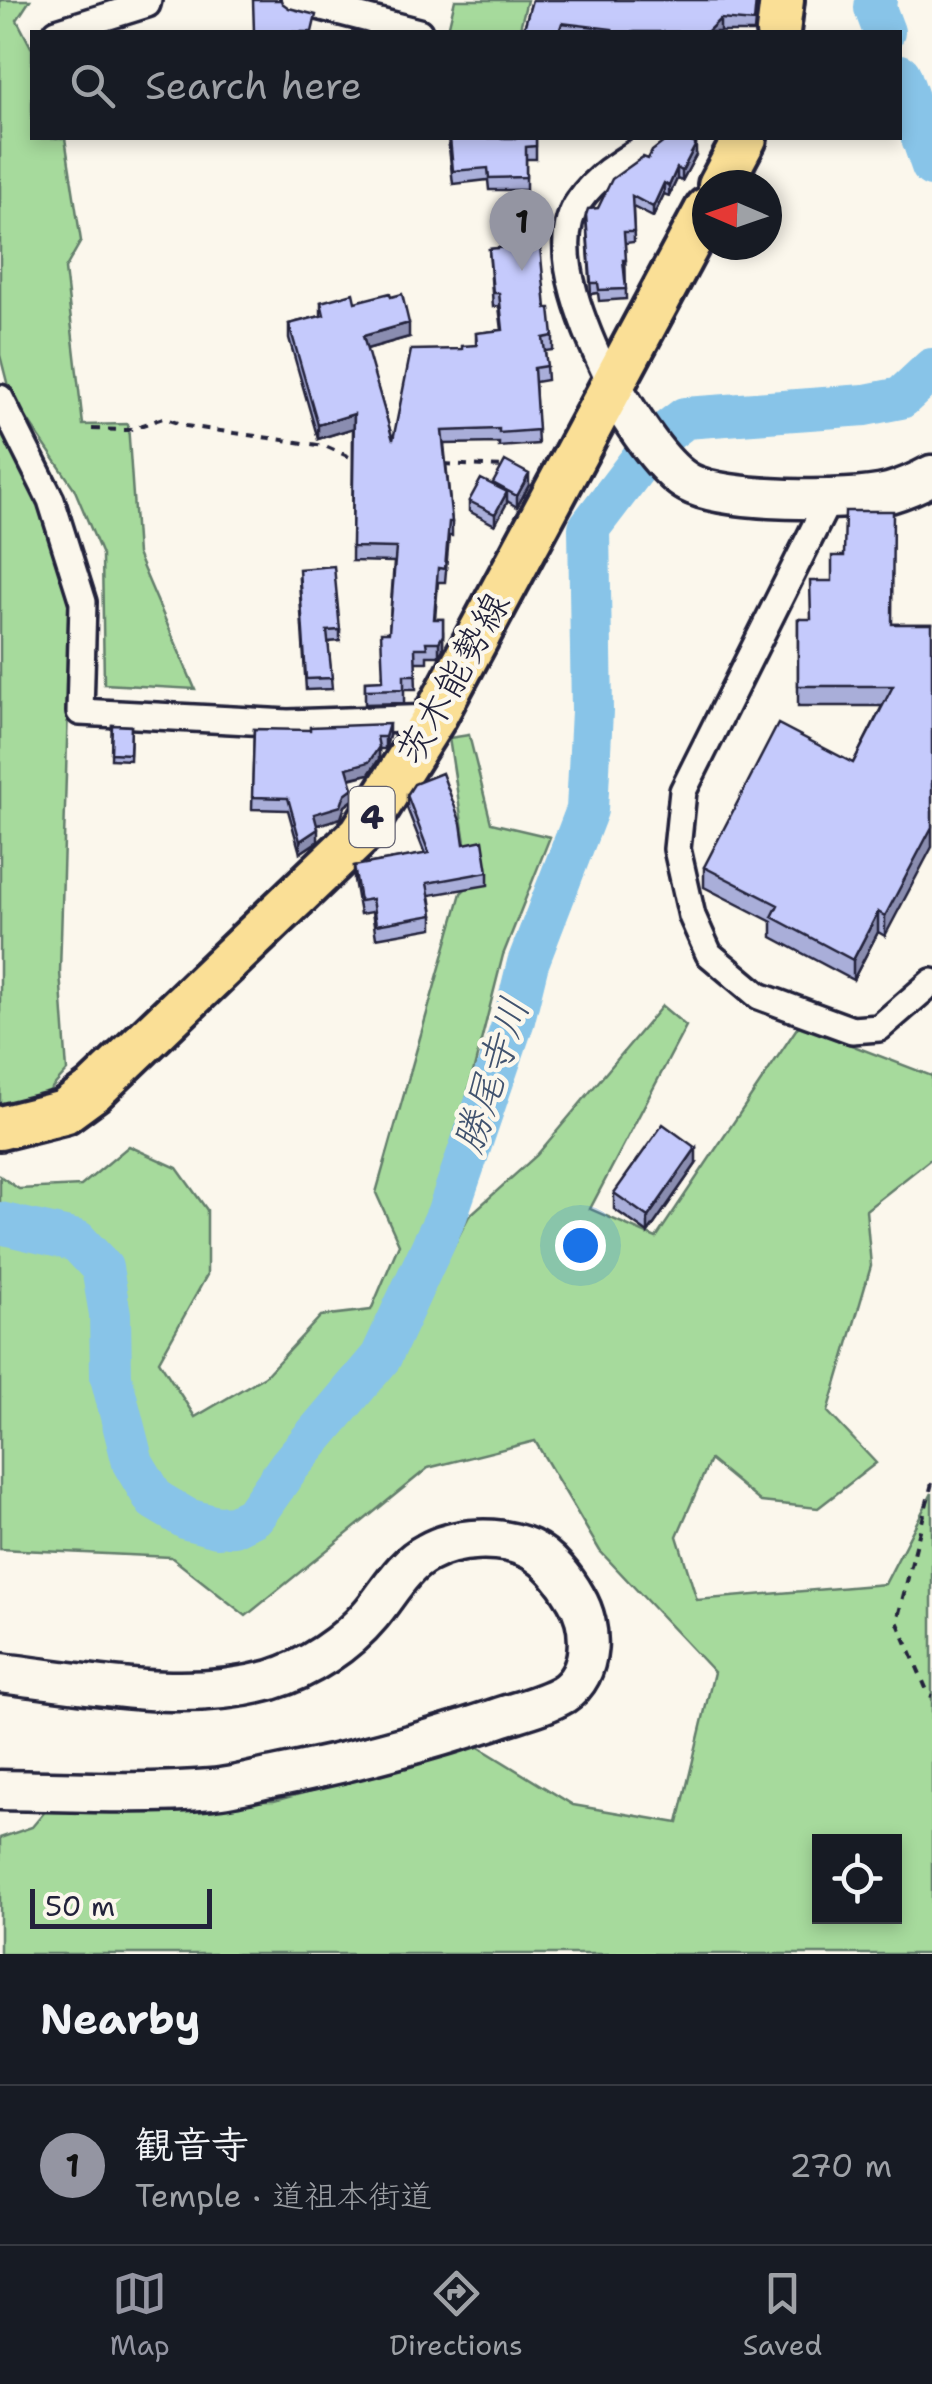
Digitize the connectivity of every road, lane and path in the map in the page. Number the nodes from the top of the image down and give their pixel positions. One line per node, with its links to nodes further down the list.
1 (148, 0): 4 (street)
2 (294, 0): 5 (street)
3 (782, 0): 6 (main road)
4 (63, 30)
5 (410, 30)
6 (778, 30)
7 (655, 140): 11 (street)
8 (743, 140): 9 (main road)
9 (728, 170)
10 (692, 237): 11 (main road, 茨木能勢線 / 4)
11 (612, 387): 18 (street); 19 (main road, 茨木能勢線 / 4)
12 (0, 398): 19 (street)
13 (92, 430): 14 (path)
14 (369, 460)
15 (441, 464): 16 (path)
16 (513, 467)
17 (932, 475): 18 (street)
18 (830, 497): 20 (street)
19 (434, 718): 21 (main road, 茨木能勢線 / 4)
20 (932, 982)
21 (0, 1128)
22 (932, 1483): 24 (path)
23 (0, 1672): 25 (street)
24 (932, 1696)
25 (0, 1790)

